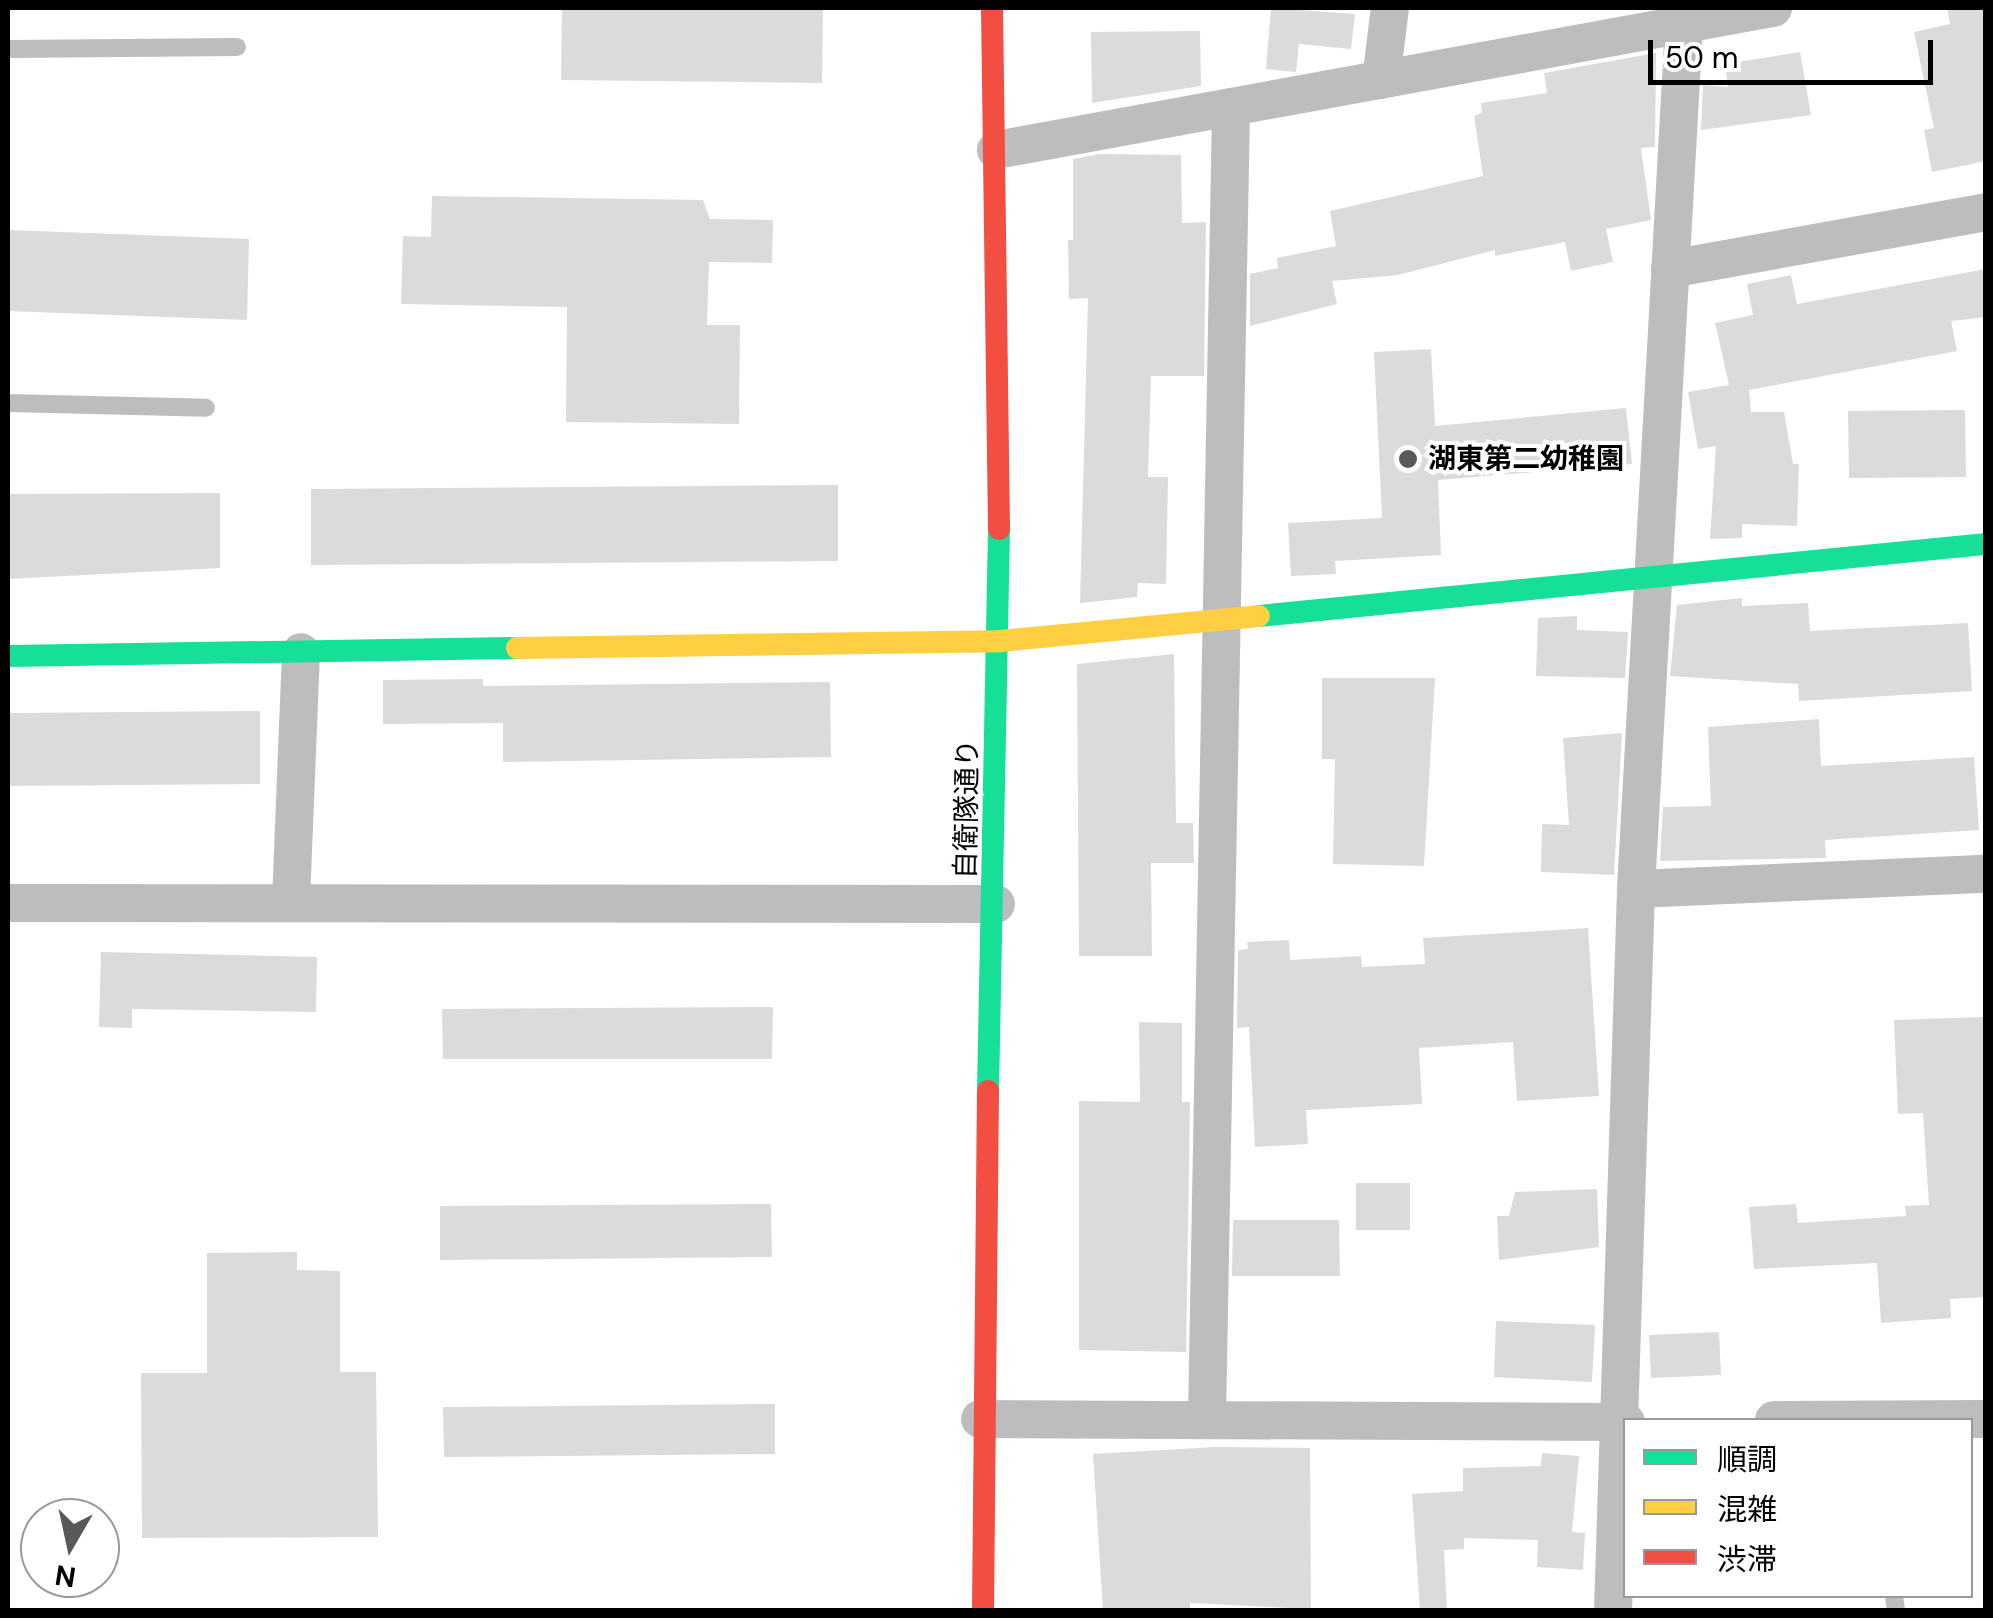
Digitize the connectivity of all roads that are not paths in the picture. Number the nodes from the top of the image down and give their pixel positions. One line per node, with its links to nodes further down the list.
1 (992, 8): 9 (street, 自衛隊通り)
2 (1390, 8): 7 (street)
3 (1774, 8): 4 (street)
4 (1684, 16): 7 (street); 11 (street)
5 (236, 46): 6 (lane)
6 (8, 49)
7 (1381, 80): 8 (street)
8 (1231, 108): 9 (street); 16 (street)
9 (996, 150): 17 (street, 自衛隊通り)
10 (1986, 212): 11 (street)
11 (1670, 269): 15 (street)
12 (8, 404): 13 (lane)
13 (206, 408)
14 (1986, 544): 15 (street)
15 (1653, 576): 16 (street); 21 (street)
16 (1218, 619): 17 (street); 26 (street)
17 (1000, 641): 18 (street); 24 (street, 自衛隊通り)
18 (301, 652): 19 (street); 22 (street)
19 (8, 656)
20 (1986, 874): 21 (street)
21 (1636, 889): 27 (street)
22 (291, 902): 23 (street); 24 (street)
23 (8, 903)
24 (996, 904): 25 (street, 自衛隊通り)
25 (980, 1419): 26 (street); 28 (street, 自衛隊通り)
26 (1208, 1419): 27 (street)
27 (1620, 1422): 29 (street)
28 (983, 1610)
29 (1613, 1610)

